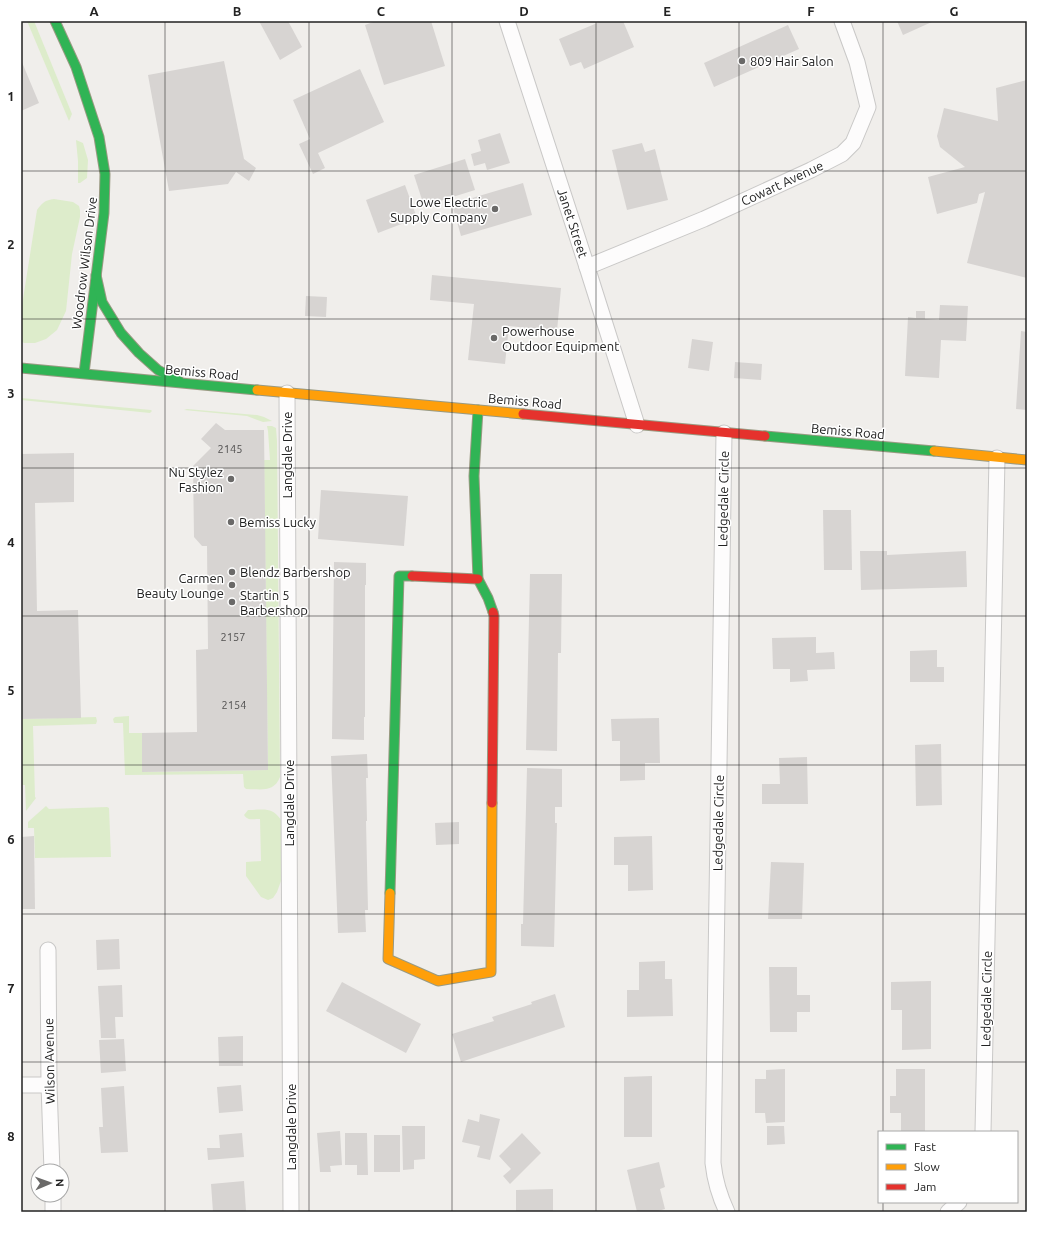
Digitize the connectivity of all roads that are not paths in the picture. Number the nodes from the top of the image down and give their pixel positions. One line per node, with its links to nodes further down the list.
1 (55, 21): 5 (main road, Woodrow Wilson Drive)
2 (507, 21): 4 (street, Janet Street)
3 (842, 21): 4 (street, Cowart Avenue)
4 (588, 267): 11 (street, Janet Street)
5 (96, 275): 7 (main road, Woodrow Wilson Drive); 8 (main road)
6 (21, 368): 7 (main road, Bemiss Road)
7 (84, 374): 8 (main road, Bemiss Road)
8 (185, 384): 9 (main road, Bemiss Road)
9 (287, 393): 10 (main road, Bemiss Road); 22 (street, Langdale Drive)
10 (478, 410): 11 (main road, Bemiss Road); 15 (main road)
11 (637, 425): 12 (main road, Bemiss Road)
12 (724, 433): 13 (main road, Bemiss Road); 23 (street, Ledgedale Circle)
13 (997, 458): 14 (main road, Bemiss Road); 19 (street, Ledgedale Circle)
14 (1027, 460)
15 (478, 579): 15 (main road)
16 (48, 950): 18 (street, Wilson Avenue)
17 (21, 1085): 18 (street)
18 (49, 1085): 20 (street, Wilson Avenue)
19 (983, 1131)
20 (52, 1163)
21 (958, 1203): 24 (street)
22 (291, 1212)
23 (727, 1212)
24 (948, 1212)

